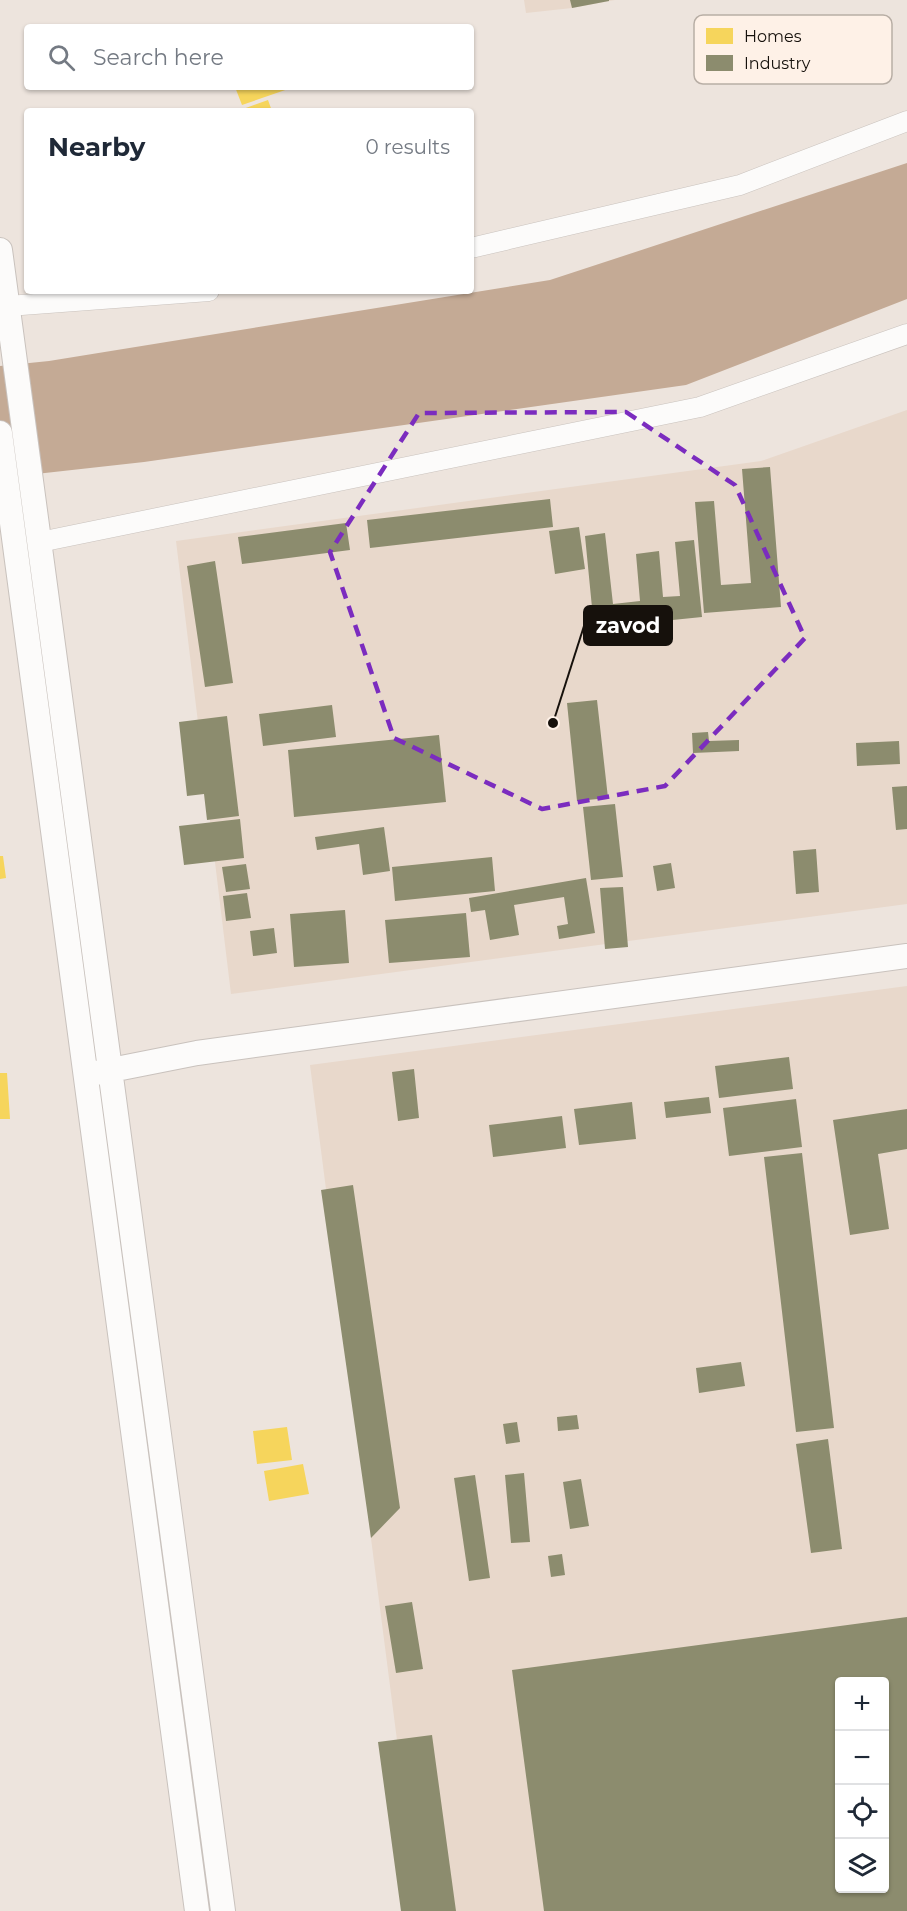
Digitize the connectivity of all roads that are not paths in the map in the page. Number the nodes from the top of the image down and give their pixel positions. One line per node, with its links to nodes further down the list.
1 (907, 121): 2 (street)
2 (474, 247)
3 (0, 250): 5 (main road)
4 (169, 294): 5 (street)
5 (8, 306): 8 (main road)
6 (907, 334): 8 (street)
7 (0, 433): 9 (main road)
8 (39, 531): 11 (main road)
9 (9, 533): 12 (main road)
10 (907, 956): 11 (main road)
11 (112, 1071): 12 (main road); 14 (main road)
12 (85, 1074): 13 (main road)
13 (197, 1911)
14 (223, 1911)

